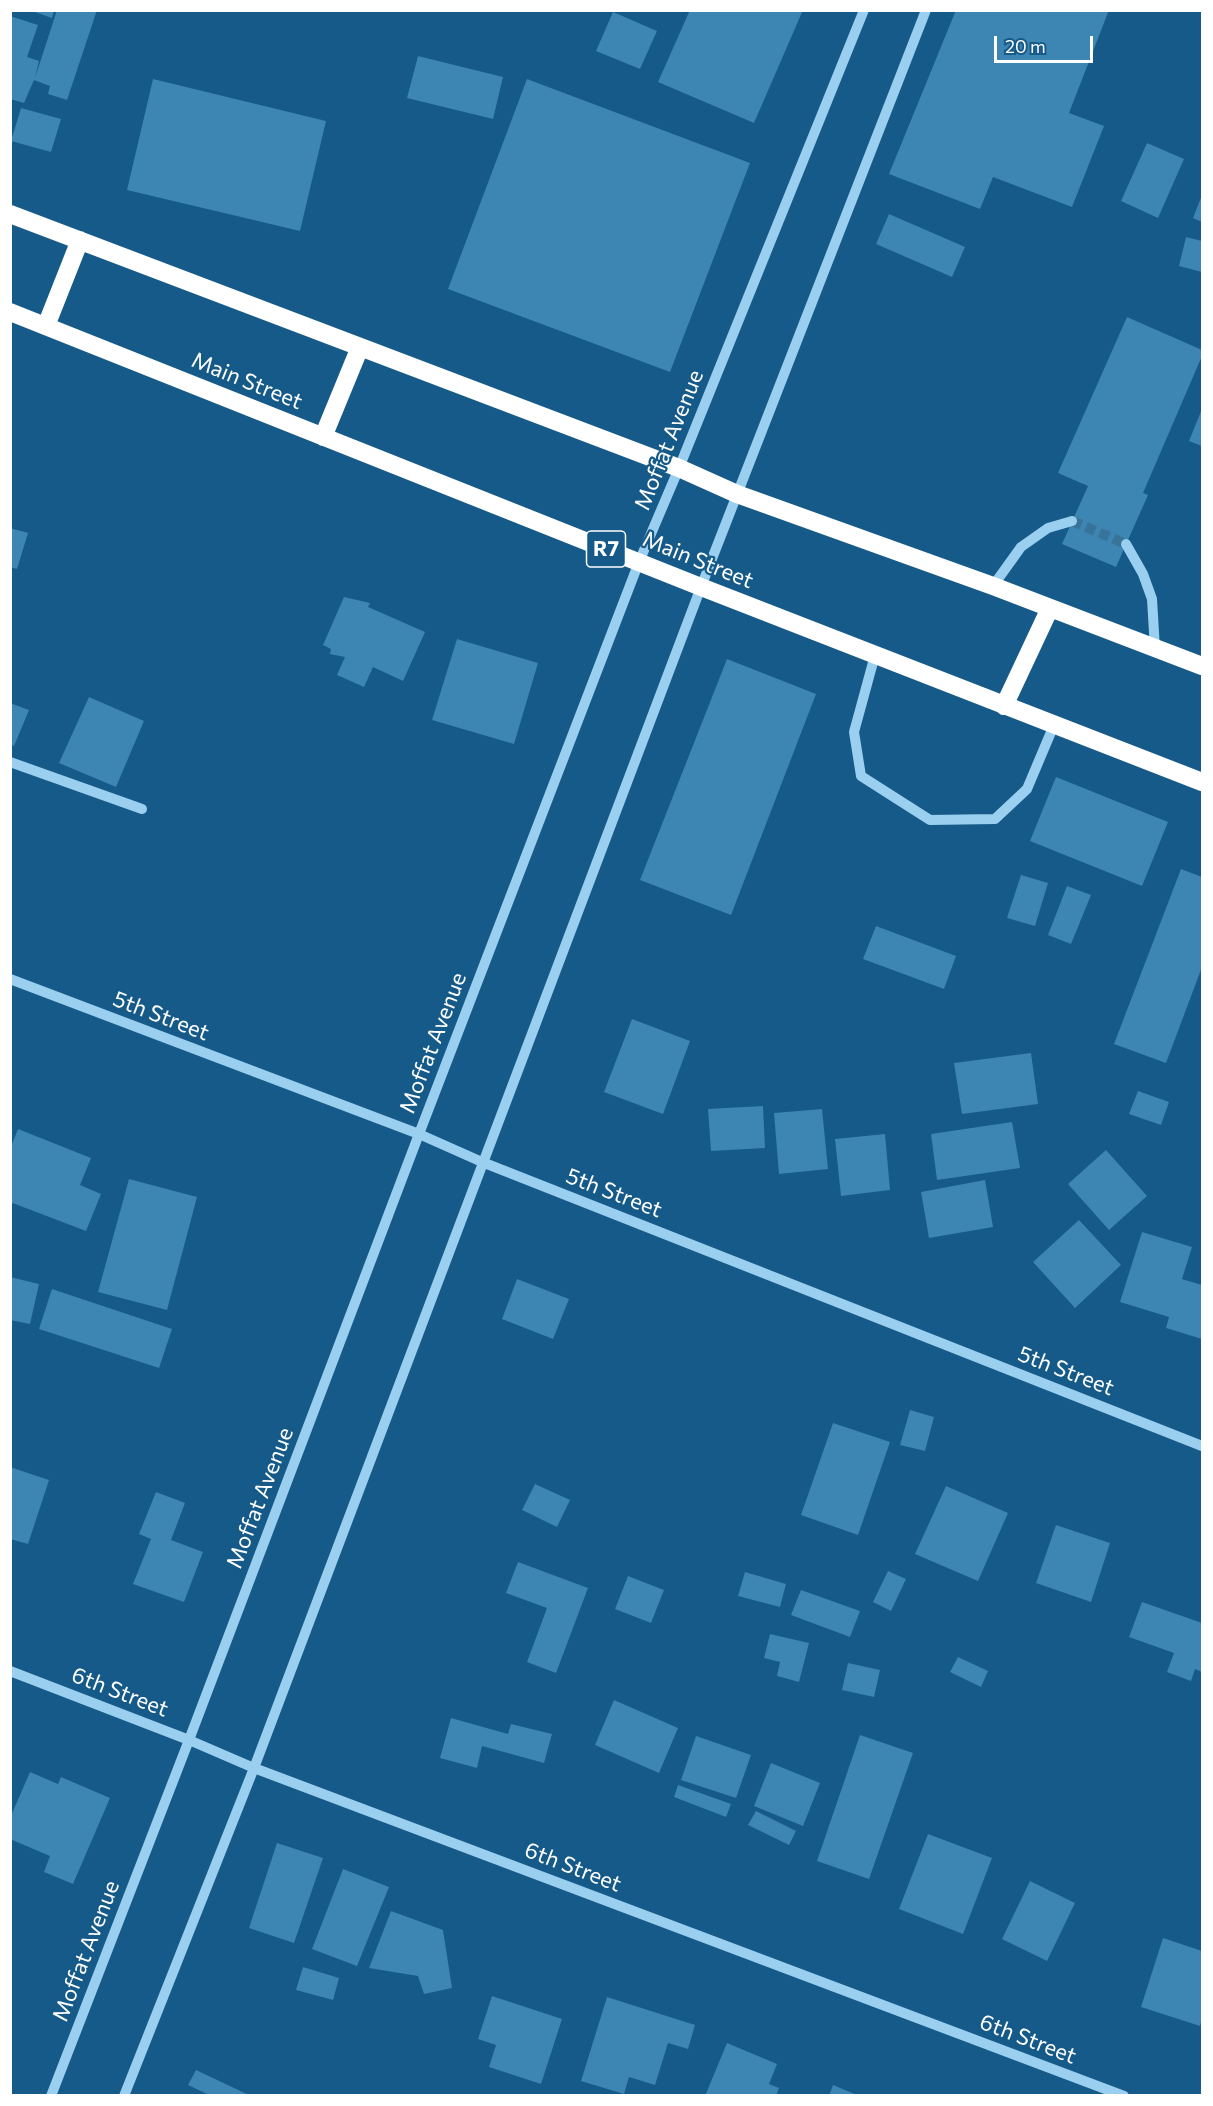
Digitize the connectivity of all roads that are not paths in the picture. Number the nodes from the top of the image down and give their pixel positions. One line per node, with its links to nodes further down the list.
1 (864, 10): 9 (street, Moffat Avenue)
2 (926, 10): 10 (street)
3 (10, 214): 4 (highway)
4 (80, 240): 6 (highway); 7 (highway)
5 (10, 312): 6 (highway, Main Street / R7)
6 (46, 326): 8 (highway, Main Street / R7)
7 (360, 347): 8 (highway); 9 (highway)
8 (323, 437): 13 (highway, Main Street / R7)
9 (679, 468): 10 (highway); 13 (street, Moffat Avenue)
10 (737, 494): 14 (highway); 15 (street)
11 (1072, 521): 14 (street)
12 (1126, 544): 17 (street)
13 (639, 562): 15 (highway, Main Street / R7); 26 (street, Moffat Avenue)
14 (993, 586): 16 (highway)
15 (701, 587): 18 (highway, Main Street / R7); 27 (street)
16 (1050, 608): 17 (highway); 20 (highway)
17 (1155, 649): 19 (highway)
18 (875, 655): 20 (highway, Main Street / R7); 21 (street)
19 (1203, 666)
20 (1004, 706): 21 (highway, Main Street / R7)
21 (1054, 725): 23 (highway, Main Street / R7)
22 (10, 762): 24 (street)
23 (1203, 782)
24 (142, 809)
25 (10, 979): 26 (street, 5th Street)
26 (419, 1134): 27 (street, 5th Street); 30 (street, Moffat Avenue)
27 (482, 1162): 28 (street, 5th Street); 31 (street)
28 (1203, 1446)
29 (10, 1671): 30 (street, 6th Street)
30 (189, 1740): 31 (street, 6th Street); 32 (street, Moffat Avenue)
31 (254, 1768): 33 (street); 34 (street, 6th Street)
32 (51, 2096)
33 (124, 2096)
34 (1124, 2096)

